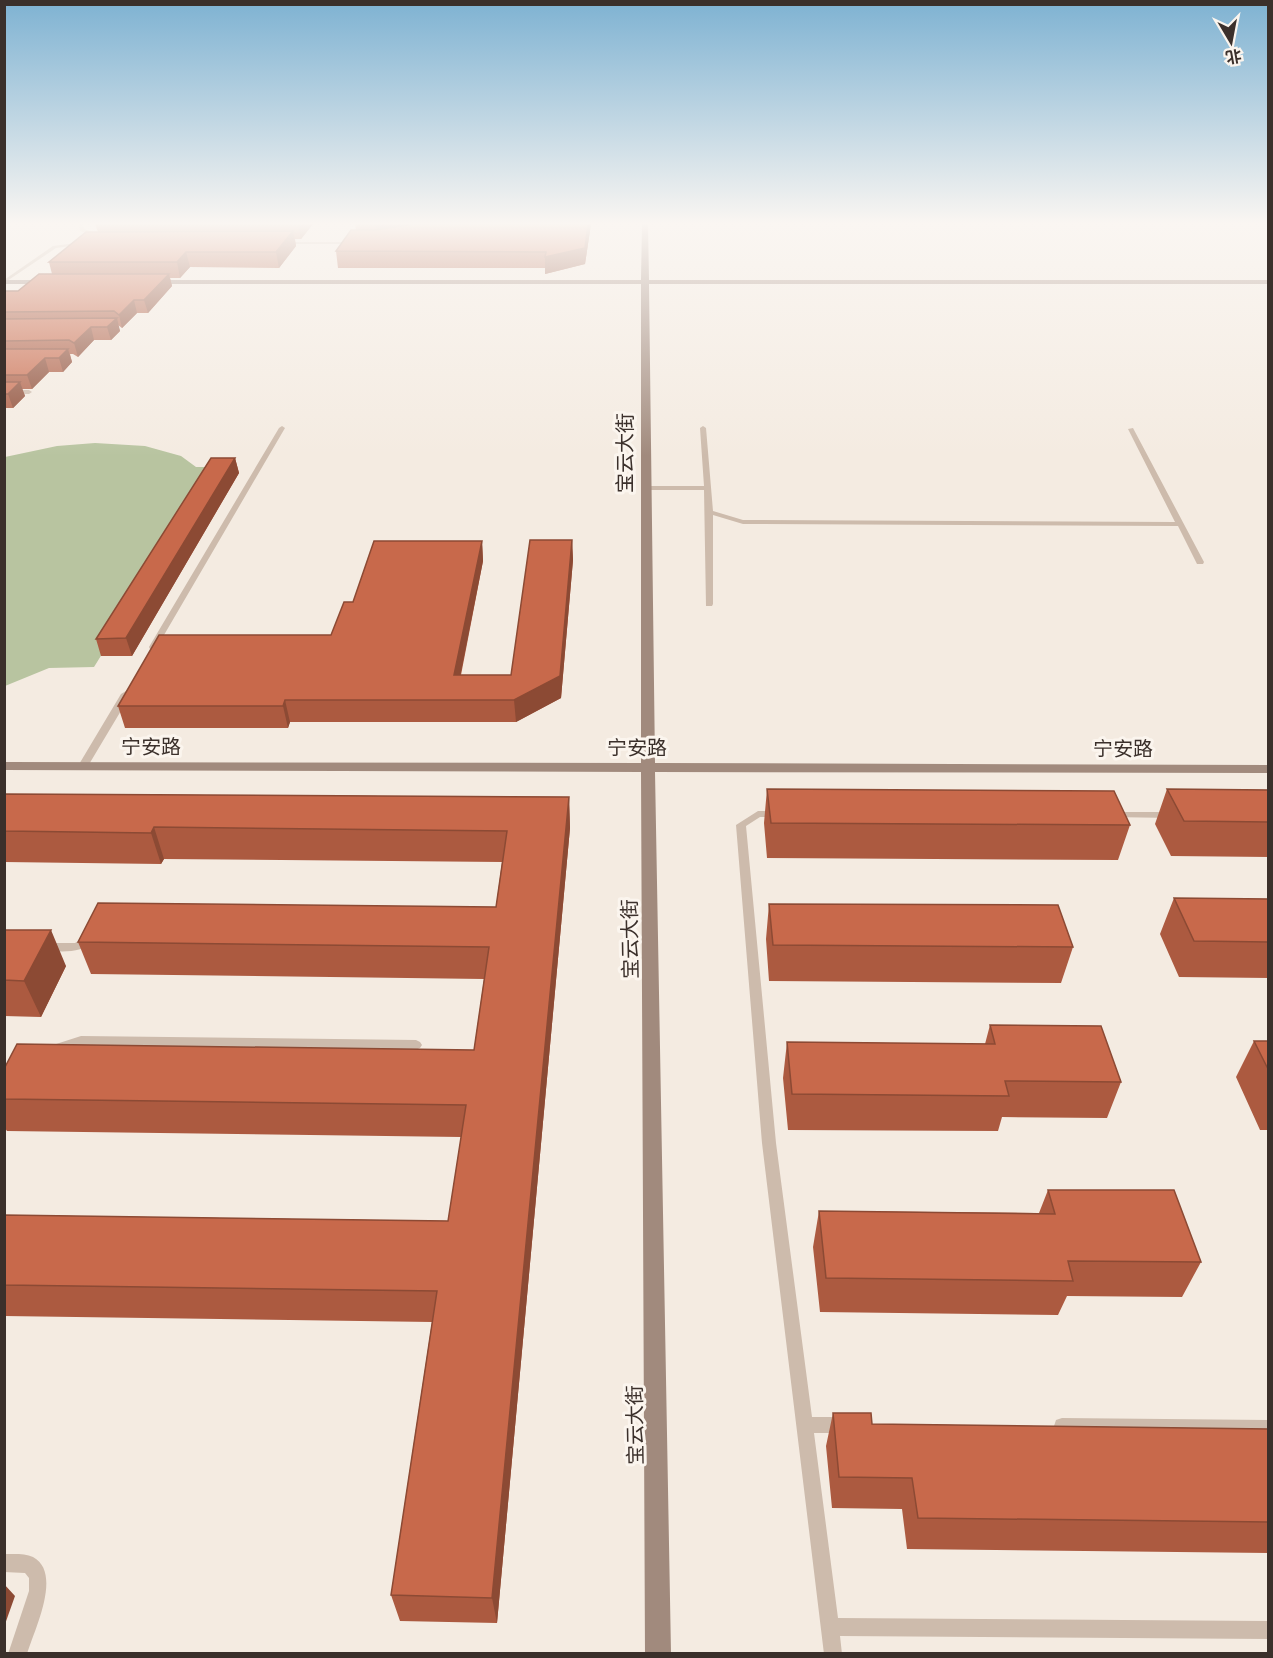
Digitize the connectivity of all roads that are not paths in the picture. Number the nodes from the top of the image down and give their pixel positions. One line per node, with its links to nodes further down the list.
1 (645, 301): 7 (street, 宝云大街)
2 (4, 392): 3 (lane)
3 (29, 392)
4 (282, 428): 13 (lane)
5 (703, 428): 8 (lane)
6 (1131, 429): 10 (lane)
7 (646, 488): 8 (lane); 17 (street, 宝云大街)
8 (707, 488): 9 (lane)
9 (709, 512): 10 (lane); 12 (lane)
10 (1180, 524): 11 (lane)
11 (1200, 562)
12 (710, 604)
13 (150, 654)
14 (131, 684): 16 (lane)
15 (4, 766): 16 (street, 宁安路)
16 (83, 766): 17 (street, 宁安路)
17 (649, 768): 18 (street, 宁安路); 34 (street, 宝云大街)
18 (1269, 769)
19 (794, 814): 26 (lane)
20 (1102, 815): 21 (lane)
21 (1185, 815)
22 (102, 929): 23 (lane)
23 (36, 947)
24 (416, 1045): 25 (lane)
25 (48, 1053)
26 (804, 1425): 27 (lane); 31 (lane)
27 (864, 1425)
28 (1042, 1426): 29 (lane)
29 (1269, 1428)
30 (4, 1563): 33 (lane)
31 (830, 1627): 32 (lane); 35 (lane)
32 (1269, 1630)
33 (17, 1653)
34 (658, 1653)
35 (833, 1653)

